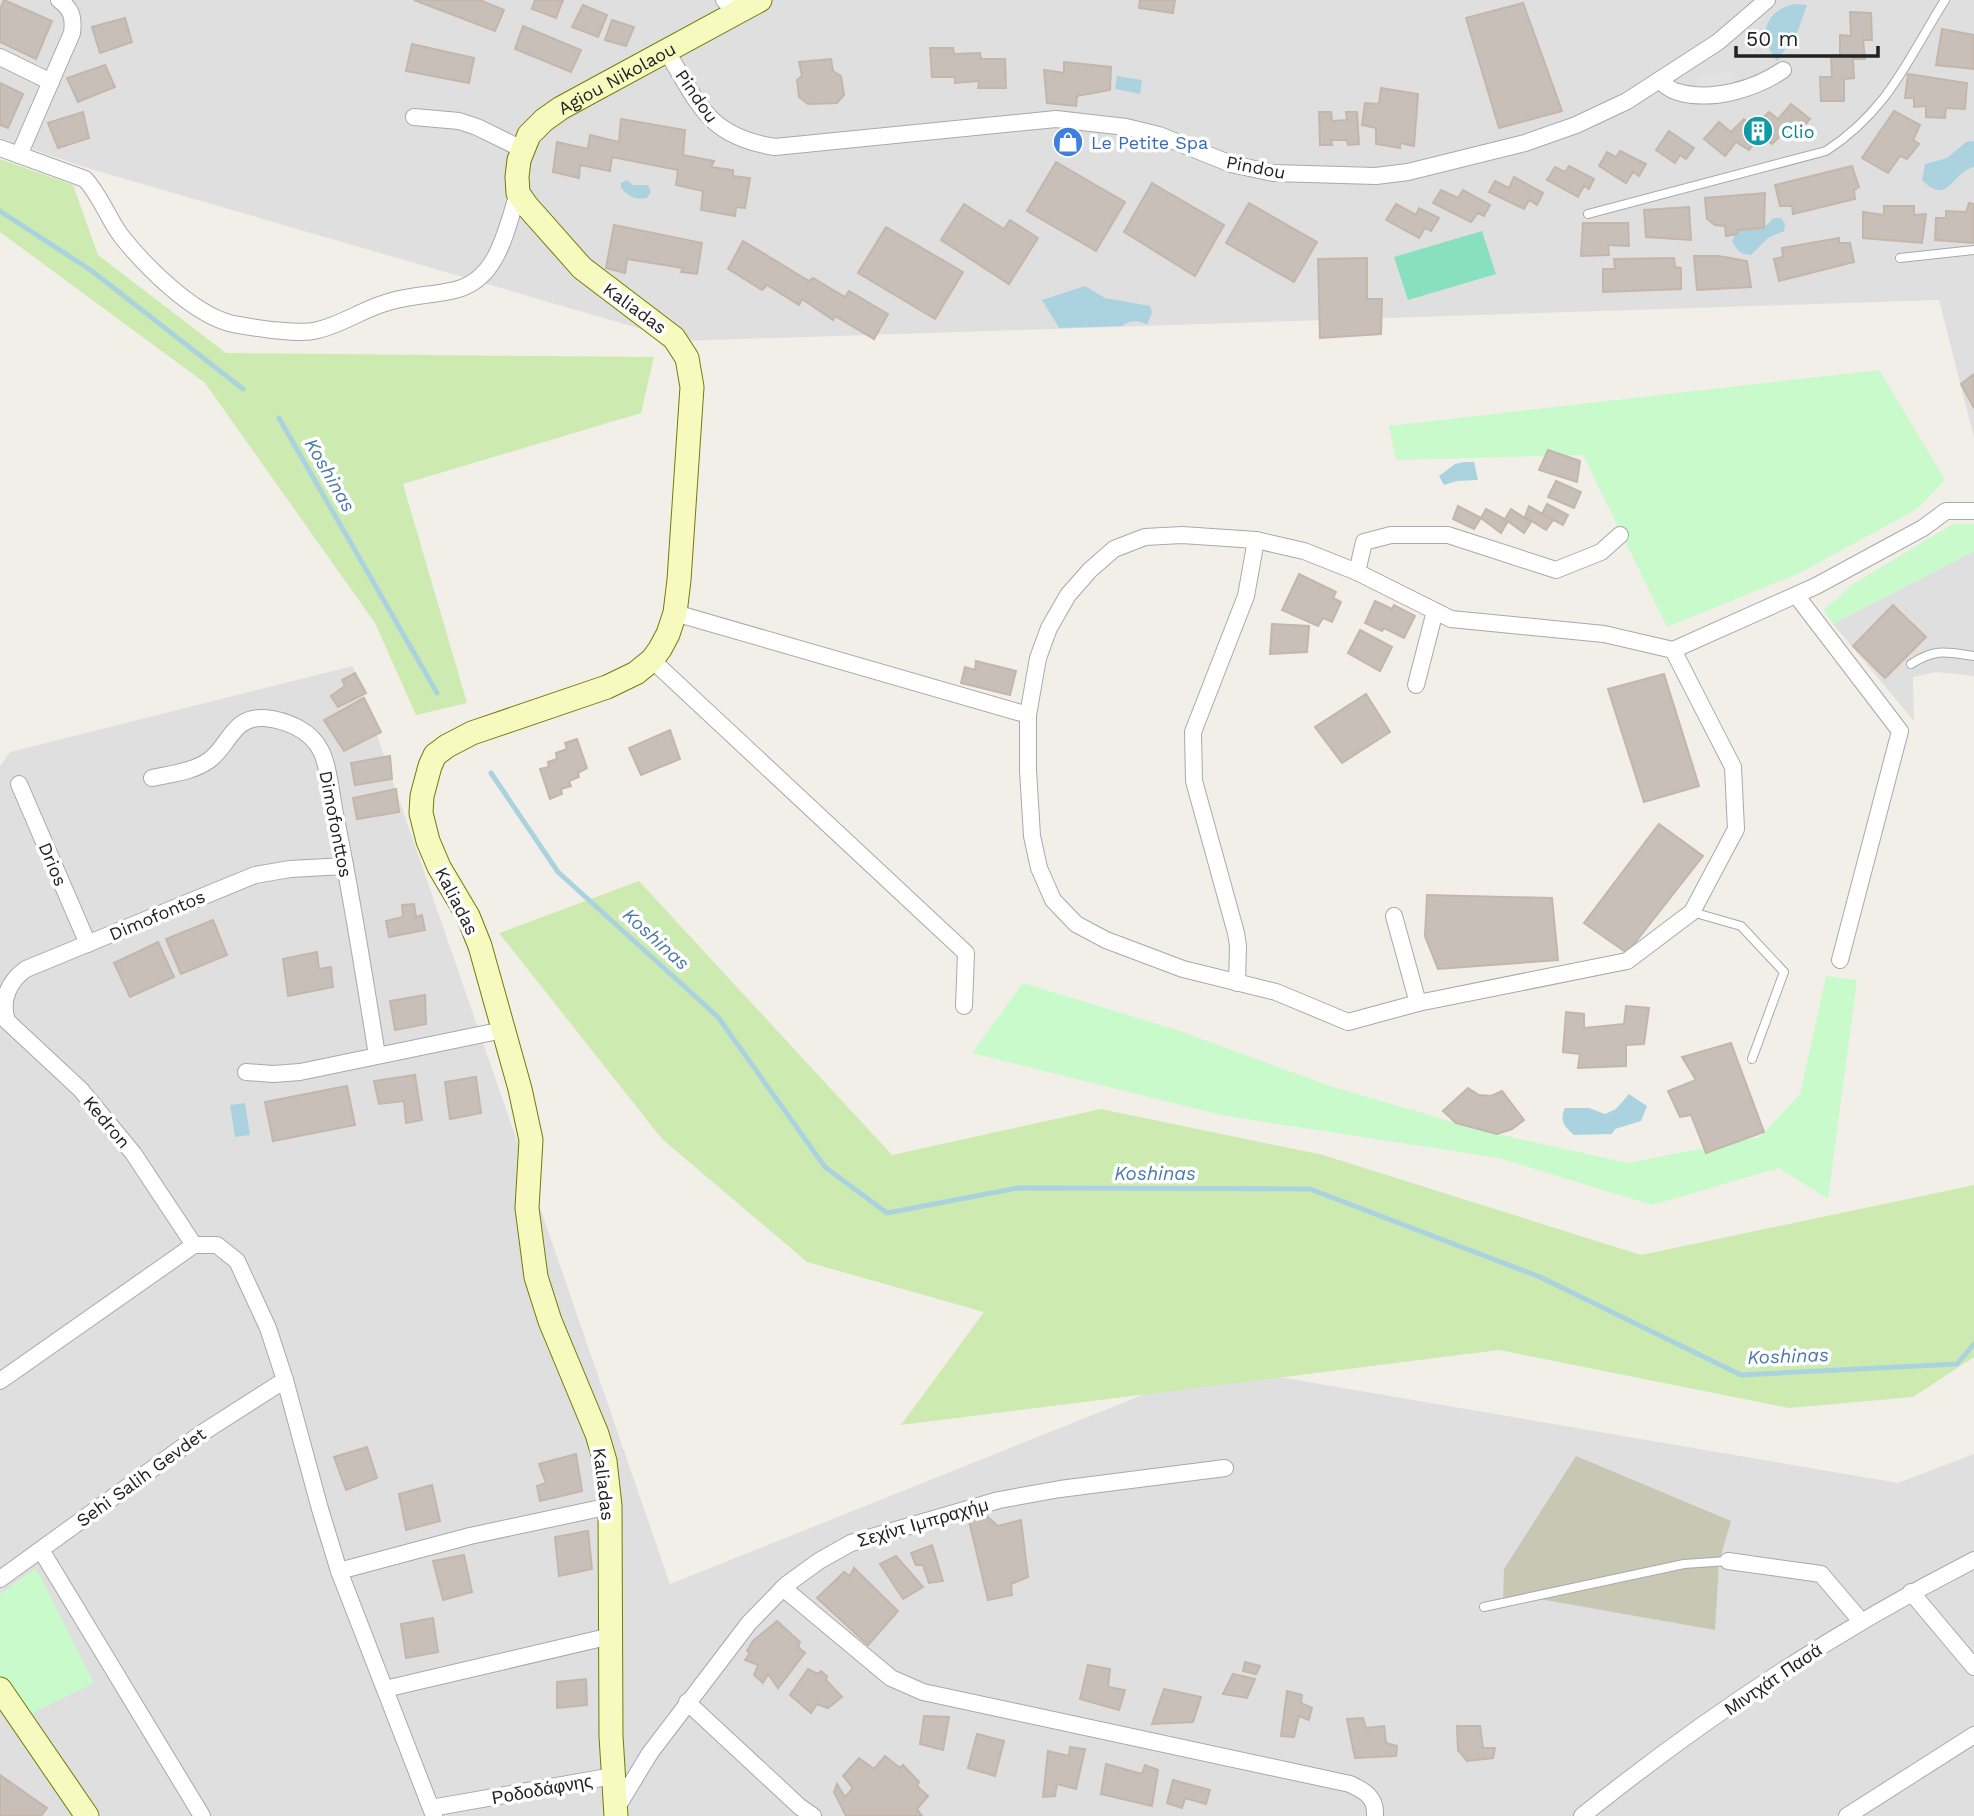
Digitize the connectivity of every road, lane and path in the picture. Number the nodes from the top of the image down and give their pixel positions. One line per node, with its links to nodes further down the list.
1 (59, 0): 10 (street)
2 (760, 0): 5 (street, Agiou Nikolaou)
3 (1766, 0): 9 (street, Pindou)
4 (1945, 0): 16 (lane)
5 (730, 7): 6 (street, Agiou Nikolaou)
6 (667, 52): 9 (street, Pindou); 13 (street, Agiou Nikolaou)
7 (0, 57): 10 (street)
8 (1783, 70): 9 (street)
9 (1660, 81)
10 (51, 82): 14 (street)
11 (414, 117): 13 (street)
12 (0, 148): 14 (street)
13 (522, 149): 15 (street, Agiou Nikolaou)
14 (19, 155): 15 (street)
15 (518, 193): 25 (street, Kaliadas)
16 (1588, 214)
17 (1974, 250): 18 (lane)
18 (1900, 257)
19 (1974, 511): 23 (street)
20 (1620, 535): 22 (street)
21 (1256, 540): 22 (street); 31 (street); 39 (street)
22 (1357, 572): 24 (street)
23 (1796, 595): 26 (street); 38 (street)
24 (1435, 611): 26 (street); 30 (street)
25 (675, 613): 28 (street, Kaliadas); 31 (street)
26 (1673, 650): 35 (street)
27 (1974, 656): 29 (lane)
28 (652, 660): 41 (street); 43 (street, Kaliadas)
29 (1911, 664)
30 (1416, 685)
31 (1028, 715): 39 (street)
32 (152, 778): 34 (street, Dimofonttos)
33 (19, 784): 37 (street, Drios)
34 (345, 866): 37 (street, Dimofontos); 44 (street, Dimofonttos)
35 (1692, 912): 40 (street); 45 (lane)
36 (1394, 916): 40 (street)
37 (88, 944): 42 (street, Dimofontos)
38 (1840, 960)
39 (1237, 983): 40 (street)
40 (1418, 1003)
41 (964, 1006)
42 (3, 1014): 47 (street, Kedron)
43 (503, 1030): 44 (street); 51 (street, Kaliadas)
44 (377, 1055): 46 (street)
45 (1752, 1059)
46 (246, 1072)
47 (194, 1245): 48 (street); 49 (street)
48 (285, 1380): 52 (street, Sehi Salih Gevdet); 55 (street)
49 (0, 1381)
50 (1225, 1468): 57 (street, Σεχίντ Ιμπραχήμ)
51 (610, 1506): 55 (street); 61 (street, Kaliadas)
52 (41, 1550): 56 (street, Sehi Salih Gevdet); 71 (street)
53 (1974, 1560): 58 (street, Μιντχάτ Πασά)
54 (1728, 1561): 59 (lane); 60 (street)
55 (339, 1571): 64 (street)
56 (0, 1579)
57 (783, 1588): 65 (street, Σεχίντ Ιμπραχήμ); 73 (street)
58 (1911, 1592): 60 (street, Μιντχάτ Πασά); 62 (street)
59 (1484, 1607)
60 (1861, 1620): 74 (street, Μιντχάτ Πασά)
61 (611, 1636): 64 (street); 67 (street, Kaliadas)
62 (1974, 1667)
63 (0, 1689): 70 (street)
64 (385, 1689): 68 (street)
65 (687, 1702): 69 (street, Σεχίντ Ιμπραχήμ); 72 (street)
66 (1974, 1735): 75 (street)
67 (613, 1776): 68 (street, Ροδοδάφνης); 69 (street, Kaliadas)
68 (432, 1812)
69 (616, 1812)
70 (87, 1816)
71 (202, 1816)
72 (813, 1816)
73 (1375, 1816)
74 (1582, 1816)
75 (1847, 1816)

